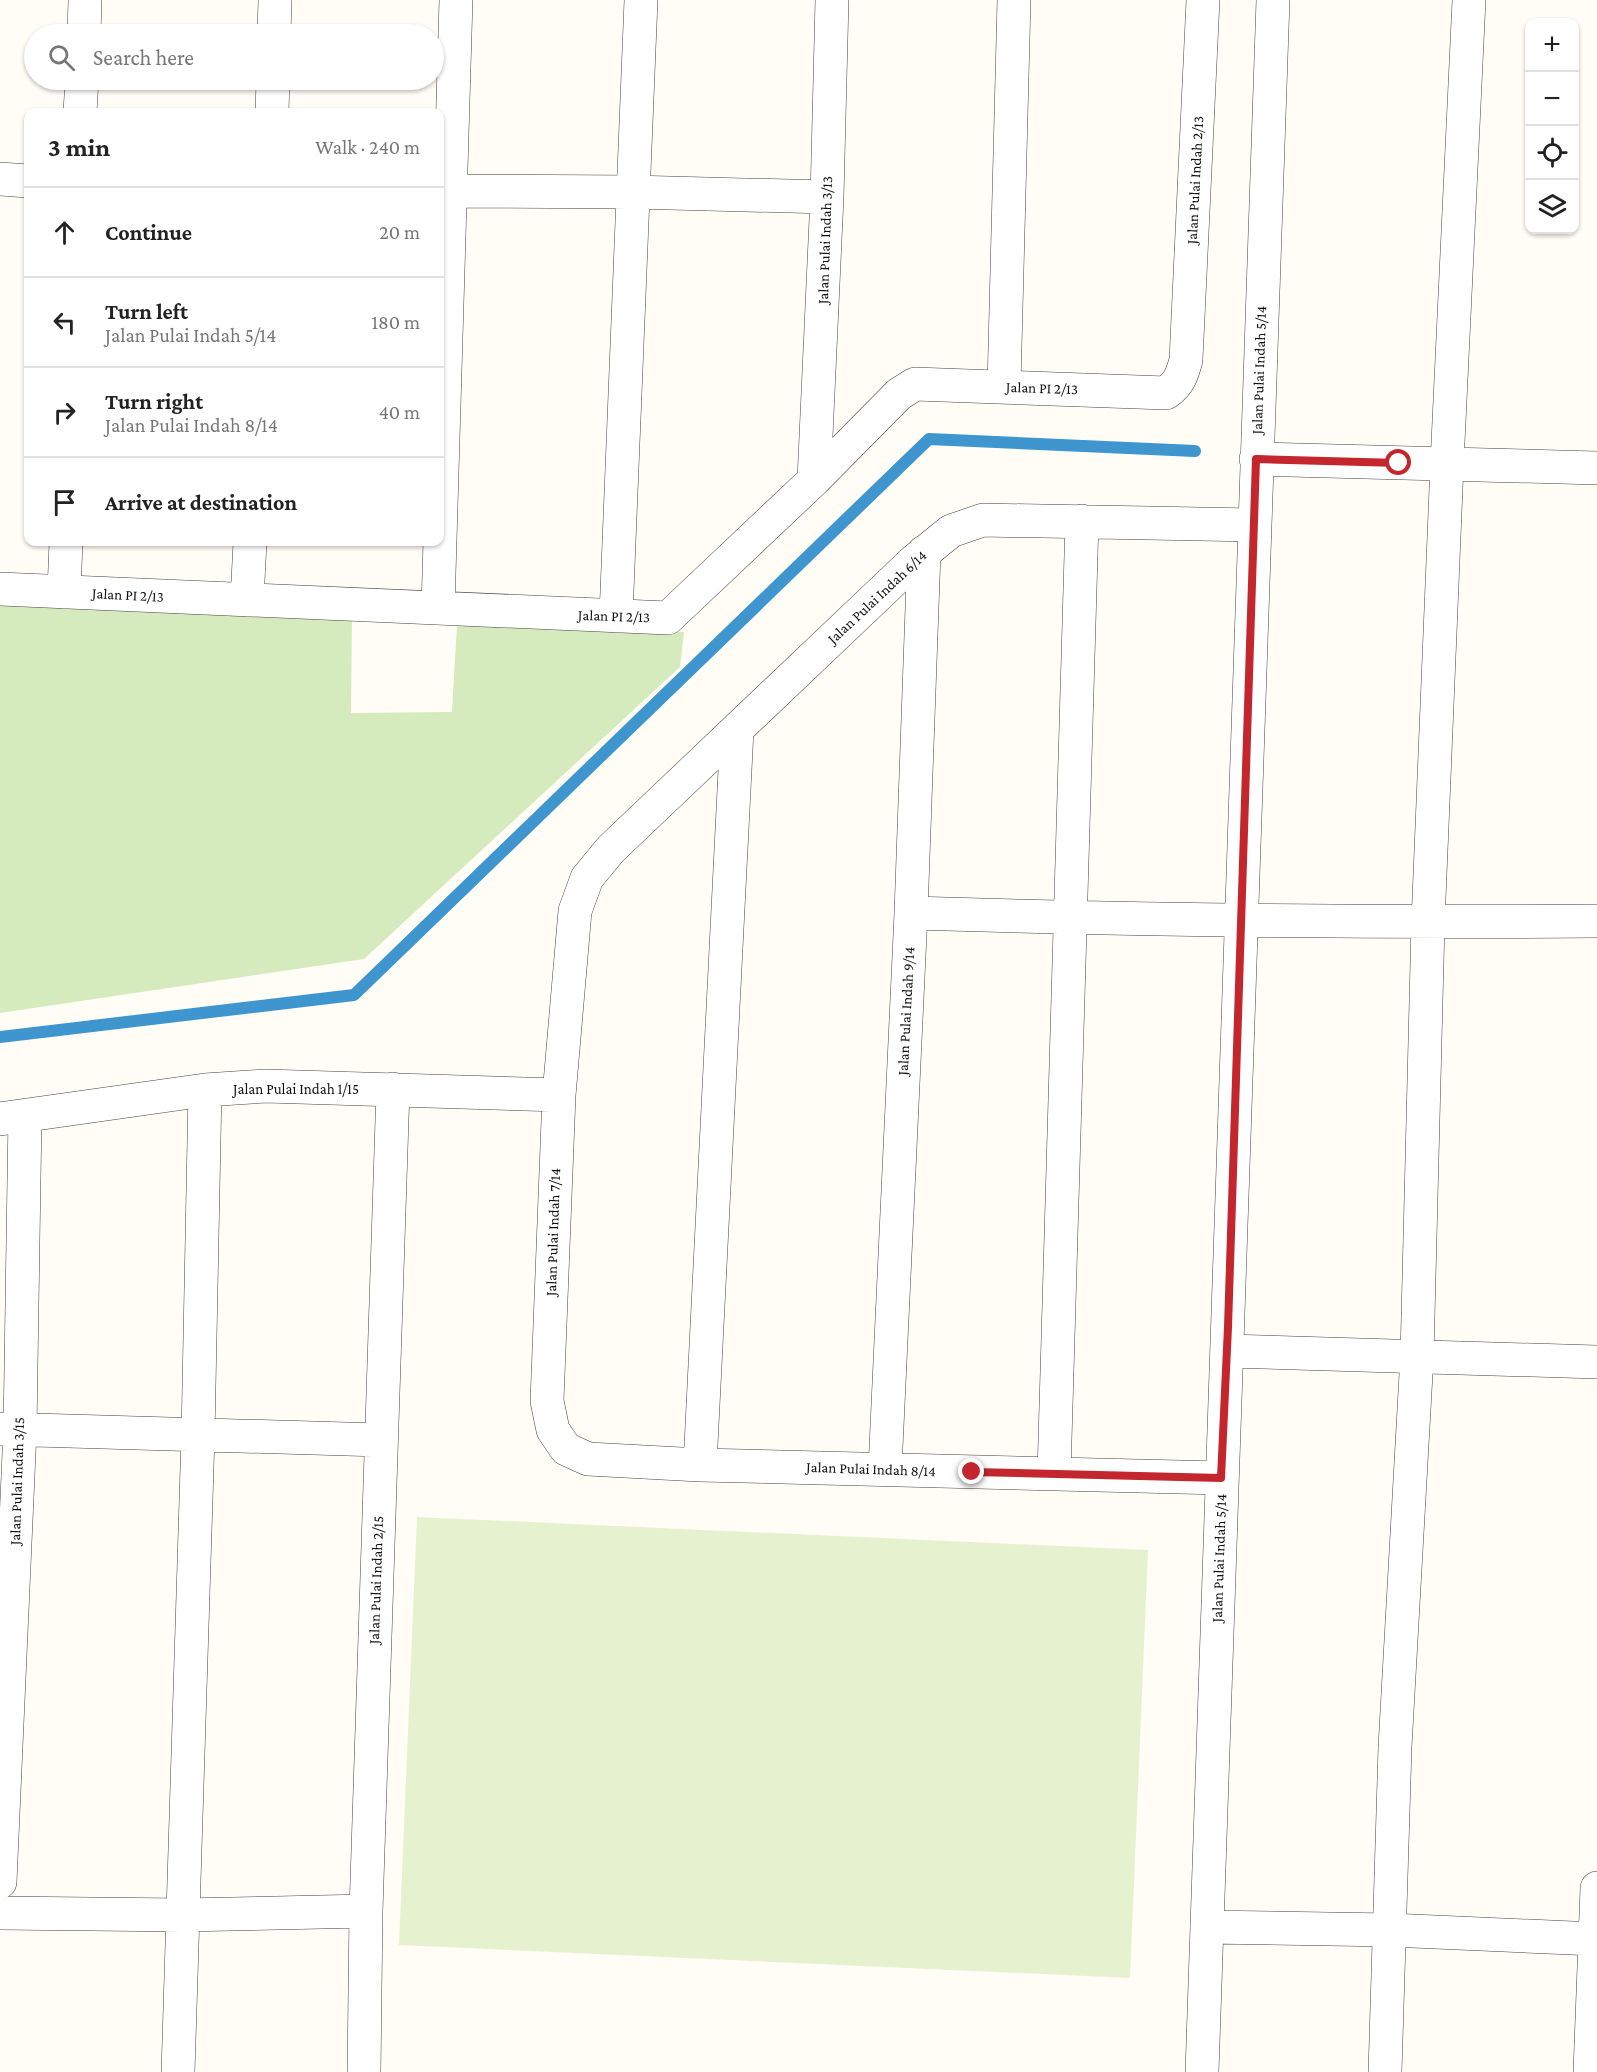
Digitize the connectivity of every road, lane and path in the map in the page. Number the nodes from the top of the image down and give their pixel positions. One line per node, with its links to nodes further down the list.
1 (85, 0): 10 (street)
2 (275, 0): 11 (street)
3 (456, 0): 18 (street)
4 (641, 0): 19 (street)
5 (832, 0): 20 (street, Jalan Pulai Indah 3/13)
6 (1014, 0): 23 (street)
7 (1203, 0): 22 (street, Jalan Pulai Indah 2/13)
8 (1273, 0): 24 (street, Jalan Pulai Indah 5/14)
9 (1470, 0): 25 (street)
10 (84, 24)
11 (274, 24)
12 (81, 90): 14 (street)
13 (273, 90): 15 (street)
14 (80, 108)
15 (272, 108)
16 (0, 179): 17 (street)
17 (24, 180)
18 (445, 191): 19 (street); 21 (street)
19 (632, 192): 20 (street); 38 (street)
20 (827, 198): 27 (street, Jalan Pulai Indah 3/13)
21 (444, 251)
22 (1186, 360): 23 (street, Jalan PI 2/13)
23 (1004, 386): 27 (street, Jalan PI 2/13)
24 (1256, 459): 25 (street); 29 (street, Jalan Pulai Indah 5/14)
25 (1447, 464): 26 (street); 45 (street)
26 (1597, 468)
27 (814, 480): 38 (street, Jalan PI 2/13)
28 (1082, 521): 29 (street, Jalan Pulai Indah 6/14); 33 (street, Jalan Pulai Indah 6/14); 42 (street)
29 (1254, 525): 43 (street, Jalan Pulai Indah 5/14)
30 (66, 546): 35 (street)
31 (250, 546): 36 (street)
32 (439, 546): 37 (street)
33 (924, 552): 39 (street, Jalan Pulai Indah 6/14); 41 (street, Jalan Pulai Indah 9/14)
34 (0, 589): 35 (street, Jalan PI 2/13)
35 (64, 592): 36 (street, Jalan PI 2/13)
36 (247, 600): 37 (street, Jalan PI 2/13)
37 (438, 609): 38 (street, Jalan PI 2/13)
38 (616, 616)
39 (737, 730): 40 (street, Jalan Pulai Indah 6/14); 56 (street)
40 (587, 878): 48 (street, Jalan Pulai Indah 7/14)
41 (911, 913): 42 (street); 57 (street, Jalan Pulai Indah 9/14)
42 (1070, 918): 43 (street); 58 (street)
43 (1241, 921): 45 (street); 50 (street, Jalan Pulai Indah 5/14)
44 (1597, 921): 45 (street)
45 (1428, 923): 51 (street)
46 (393, 1089): 47 (street, Jalan Pulai Indah 1/15); 48 (street, Jalan Pulai Indah 1/15); 55 (street, Jalan Pulai Indah 2/15)
47 (205, 1090): 49 (street, Jalan Pulai Indah 1/15); 54 (street)
48 (559, 1095): 56 (street, Jalan Pulai Indah 7/14)
49 (12, 1118): 53 (street, Jalan Pulai Indah 3/15)
50 (1227, 1351): 51 (street); 59 (street, Jalan Pulai Indah 5/14)
51 (1416, 1356): 52 (street); 67 (street)
52 (1597, 1362)
53 (10, 1430): 54 (street); 60 (street, Jalan Pulai Indah 3/15)
54 (198, 1436): 55 (street); 64 (street)
55 (381, 1440): 62 (street, Jalan Pulai Indah 2/15)
56 (700, 1465): 57 (street, Jalan Pulai Indah 8/14)
57 (885, 1469): 58 (street, Jalan Pulai Indah 8/14)
58 (1054, 1474): 59 (street, Jalan Pulai Indah 8/14)
59 (1221, 1478): 65 (street, Jalan Pulai Indah 5/14)
60 (0, 1882)
61 (1597, 1888): 66 (street)
62 (366, 1911): 64 (street); 69 (street, Jalan Pulai Indah 2/15)
63 (0, 1913): 64 (street)
64 (182, 1915): 68 (street)
65 (1207, 1926): 67 (street); 70 (street, Jalan Pulai Indah 5/14)
66 (1596, 1929): 67 (street); 72 (street)
67 (1390, 1930): 71 (street)
68 (178, 2072)
69 (364, 2072)
70 (1202, 2072)
71 (1385, 2072)
72 (1590, 2072)

